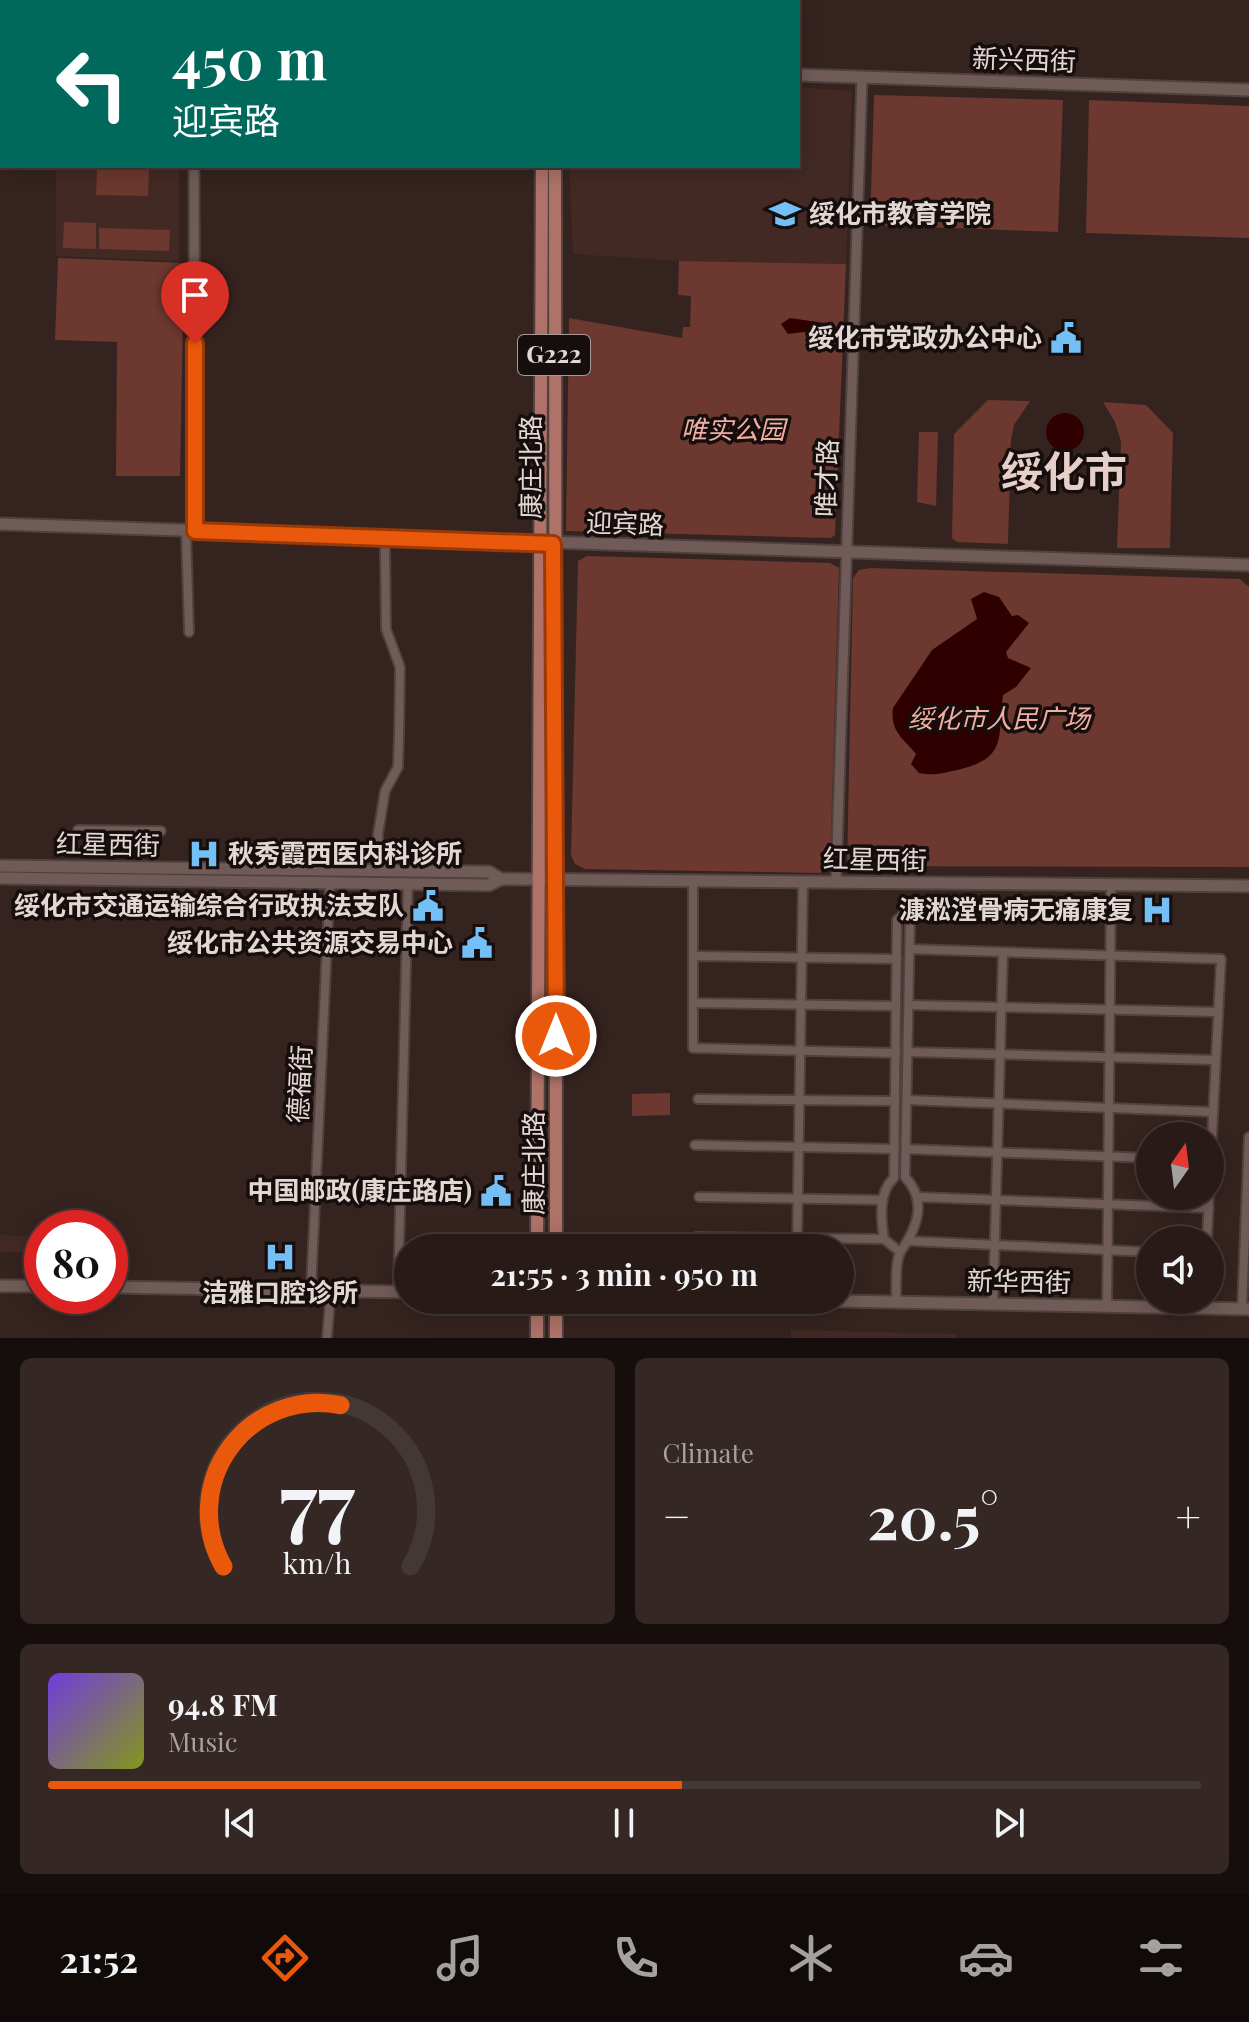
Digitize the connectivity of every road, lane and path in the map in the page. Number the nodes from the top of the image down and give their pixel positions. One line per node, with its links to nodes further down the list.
1 (800, 75): 2 (main road, 新兴西街)
2 (862, 77): 3 (main road, 新兴西街); 11 (street, 唯才路)
3 (1249, 90)
4 (194, 168): 8 (street)
5 (542, 168): 9 (highway, 康庄北路 / G222)
6 (555, 168): 9 (highway, 康庄北路 / G222)
7 (0, 524): 8 (main road, 迎宾路)
8 (191, 531): 9 (main road, 迎宾路); 13 (street)
9 (547, 543): 11 (main road, 迎宾路); 22 (highway, 康庄北路 / G222); 23 (highway, 康庄北路 / G222)
10 (385, 550): 17 (street)
11 (846, 553): 12 (main road, 迎宾路); 25 (street, 唯才路)
12 (1249, 565)
13 (189, 632)
14 (78, 830): 15 (street)
15 (161, 831)
16 (0, 866): 18 (main road, 红星西街)
17 (378, 870): 19 (main road, 红星西街); 21 (main road, 红星西街)
18 (156, 873): 19 (main road, 红星西街); 20 (main road, 红星西街)
19 (330, 875): 27 (main road, 红星西街); 86 (street, 德福街)
20 (0, 878)
21 (501, 879): 22 (main road, 红星西街); 27 (main road, 红星西街)
22 (539, 880): 23 (main road, 红星西街); 73 (highway, 康庄北路 / G222)
23 (556, 881): 26 (main road, 红星西街); 74 (highway, 康庄北路 / G222)
24 (803, 881): 25 (main road, 红星西街); 26 (main road, 红星西街); 34 (street)
25 (836, 881): 28 (main road, 红星西街)
26 (693, 882): 33 (street)
27 (408, 883): 72 (street)
28 (1111, 885): 29 (main road, 红星西街); 32 (street)
29 (1249, 886)
30 (910, 949): 31 (street); 35 (street); 38 (street)
31 (1003, 952): 32 (street); 40 (street)
32 (1110, 955): 41 (street); 42 (street)
33 (693, 956): 34 (street); 36 (street)
34 (803, 958): 35 (street); 37 (street)
35 (897, 959): 39 (street)
36 (693, 1003): 37 (street); 43 (street)
37 (801, 1005): 39 (street); 43 (street)
38 (909, 1005): 40 (street); 44 (street)
39 (896, 1006): 45 (street)
40 (1001, 1008): 41 (street); 46 (street)
41 (1110, 1010): 42 (street); 47 (street)
42 (1218, 1012): 48 (street)
43 (801, 1050): 45 (street); 50 (street)
44 (908, 1052): 46 (street); 51 (street)
45 (896, 1053): 52 (street)
46 (1000, 1055): 47 (street); 53 (street)
47 (1109, 1058): 48 (street); 54 (street)
48 (1215, 1060): 55 (street)
49 (698, 1099): 50 (street)
50 (800, 1100): 52 (street); 59 (street)
51 (907, 1100): 53 (street); 61 (street)
52 (895, 1101): 60 (street)
53 (998, 1104): 54 (street); 62 (street)
54 (1109, 1108): 55 (street); 63 (street)
55 (1213, 1112): 56 (street)
56 (1212, 1122)
57 (1249, 1137): 93 (street)
58 (695, 1145): 59 (street)
59 (799, 1147): 60 (street); 67 (street)
60 (895, 1149): 68 (street)
61 (906, 1149): 62 (street); 66 (street)
62 (998, 1152): 63 (street); 69 (street)
63 (1108, 1156): 64 (street); 70 (street)
64 (1136, 1157)
65 (699, 1197): 67 (street)
66 (917, 1197): 69 (street); 78 (street)
67 (798, 1199): 68 (street); 75 (street)
68 (883, 1200): 76 (street)
69 (997, 1201): 70 (street); 79 (street)
70 (1108, 1205): 71 (street); 80 (street)
71 (1136, 1206)
72 (404, 1234)
73 (537, 1234)
74 (556, 1234)
75 (797, 1234)
76 (884, 1239): 77 (street); 82 (street)
77 (854, 1240)
78 (910, 1241): 79 (street); 82 (street)
79 (996, 1245): 80 (street); 91 (street)
80 (1107, 1250): 81 (street); 92 (street)
81 (1136, 1251)
82 (900, 1252): 90 (street)
83 (0, 1286): 84 (main road)
84 (24, 1286)
85 (128, 1287): 86 (main road)
86 (311, 1289): 87 (main road)
87 (331, 1290): 88 (main road); 96 (street)
88 (394, 1292)
89 (854, 1301): 90 (main road, 新华西街)
90 (896, 1302): 91 (main road, 新华西街)
91 (993, 1304): 92 (main road, 新华西街)
92 (1107, 1306): 93 (main road, 新华西街)
93 (1245, 1308)
94 (537, 1314): 97 (highway)
95 (556, 1314): 98 (highway)
96 (327, 1337)
97 (537, 1338)
98 (556, 1338)

